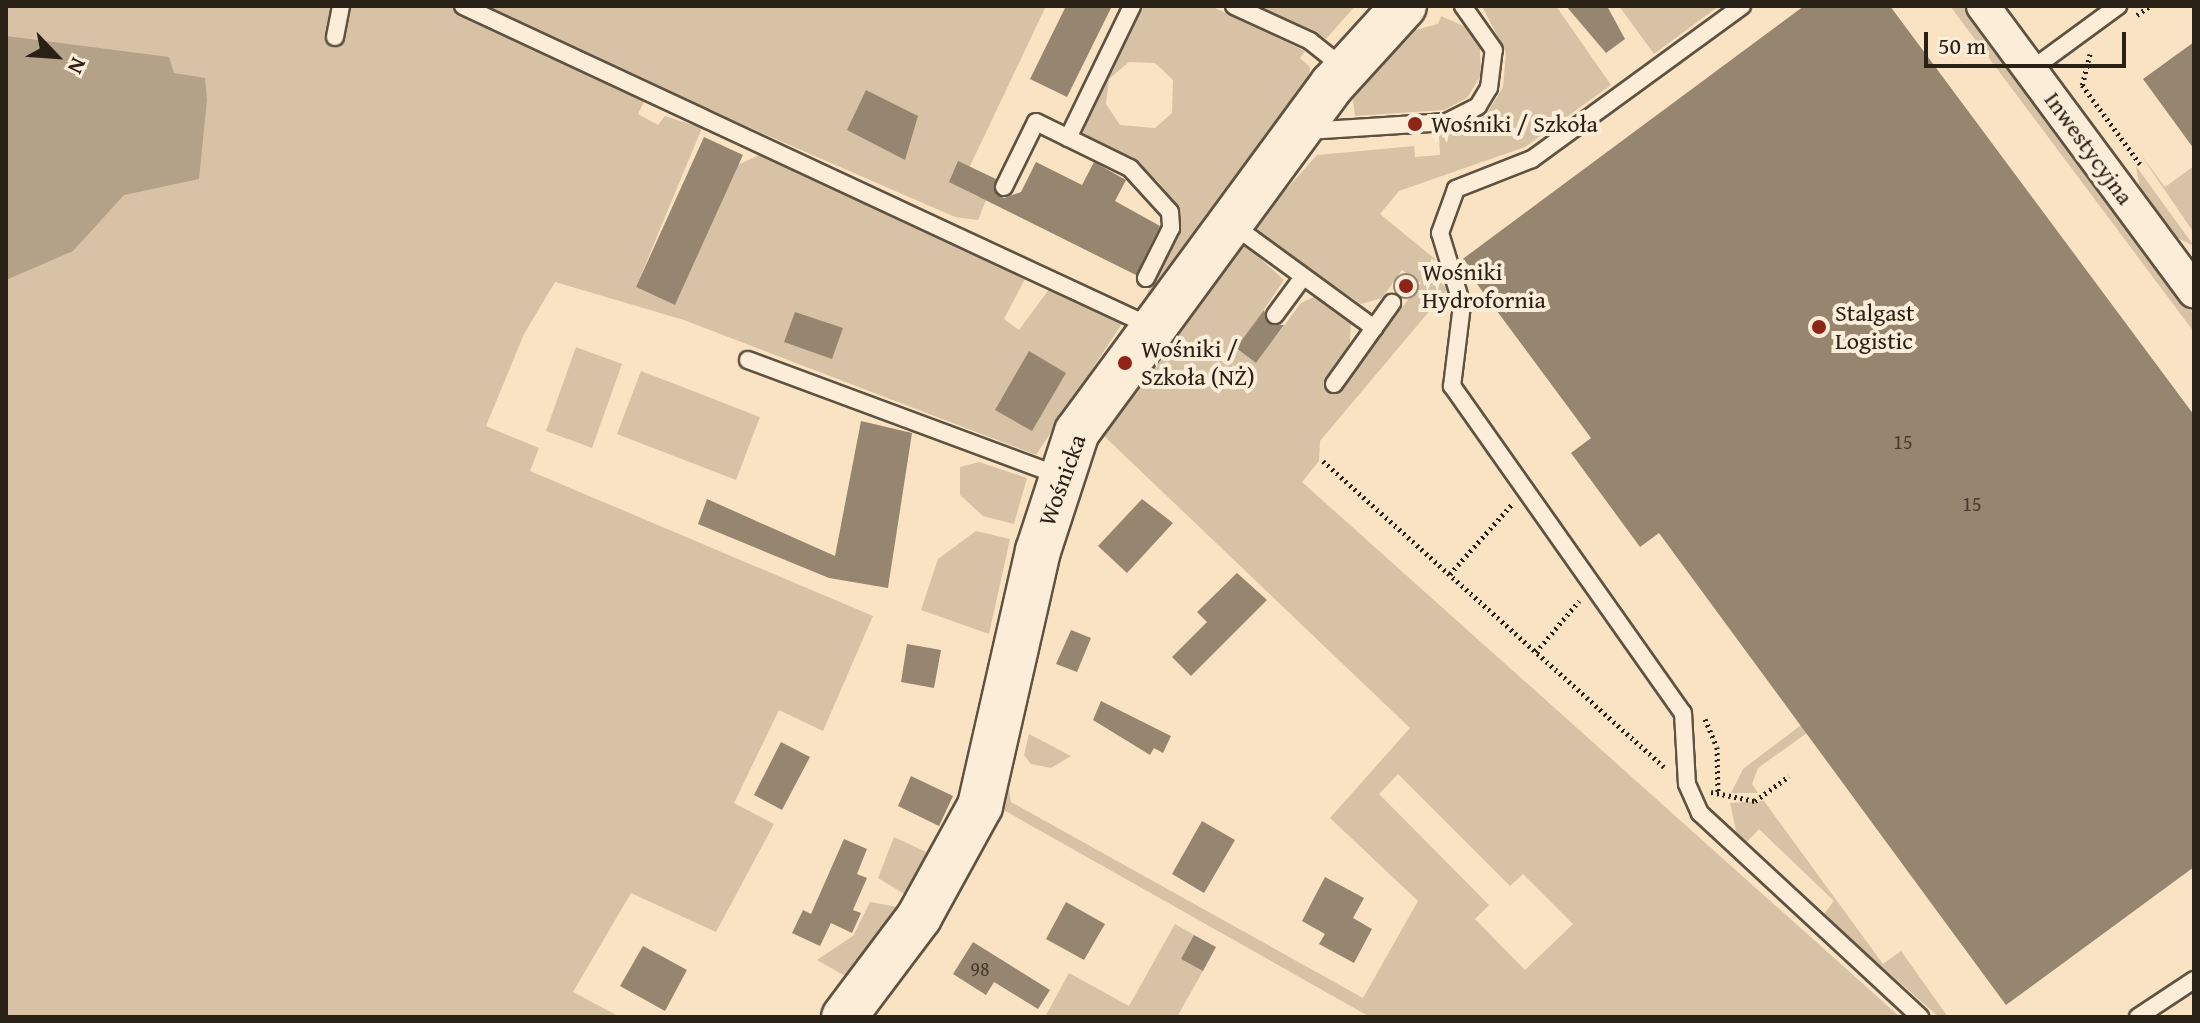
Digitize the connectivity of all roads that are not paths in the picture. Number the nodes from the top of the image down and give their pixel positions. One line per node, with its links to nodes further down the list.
1 (341, 6): 10 (lane)
2 (463, 6): 22 (lane)
3 (1132, 6): 14 (lane)
4 (1234, 6): 11 (lane)
5 (1404, 6): 11 (street, Wośnicka)
6 (1463, 6): 13 (lane)
7 (1742, 6): 29 (lane)
8 (1983, 6): 12 (street, Inwestycyjna)
9 (2118, 6): 12 (lane)
10 (335, 37)
11 (1345, 69): 13 (street, Wośnicka)
12 (2032, 69): 19 (street, Inwestycyjna)
13 (1298, 131): 16 (street, Wośnicka)
14 (1068, 138): 15 (lane); 18 (lane)
15 (1004, 187)
16 (1229, 223): 17 (lane); 22 (street, Wośnicka)
17 (1303, 277): 21 (lane); 23 (lane)
18 (1146, 278)
19 (2194, 291)
20 (1392, 303): 23 (lane)
21 (1275, 315)
22 (1152, 327): 26 (street, Wośnicka)
23 (1374, 328): 25 (lane)
24 (748, 360): 26 (lane)
25 (1334, 384)
26 (1060, 476): 28 (street, Wośnicka)
27 (2194, 980): 30 (lane)
28 (844, 1017)
29 (1920, 1017)
30 (2138, 1017)

